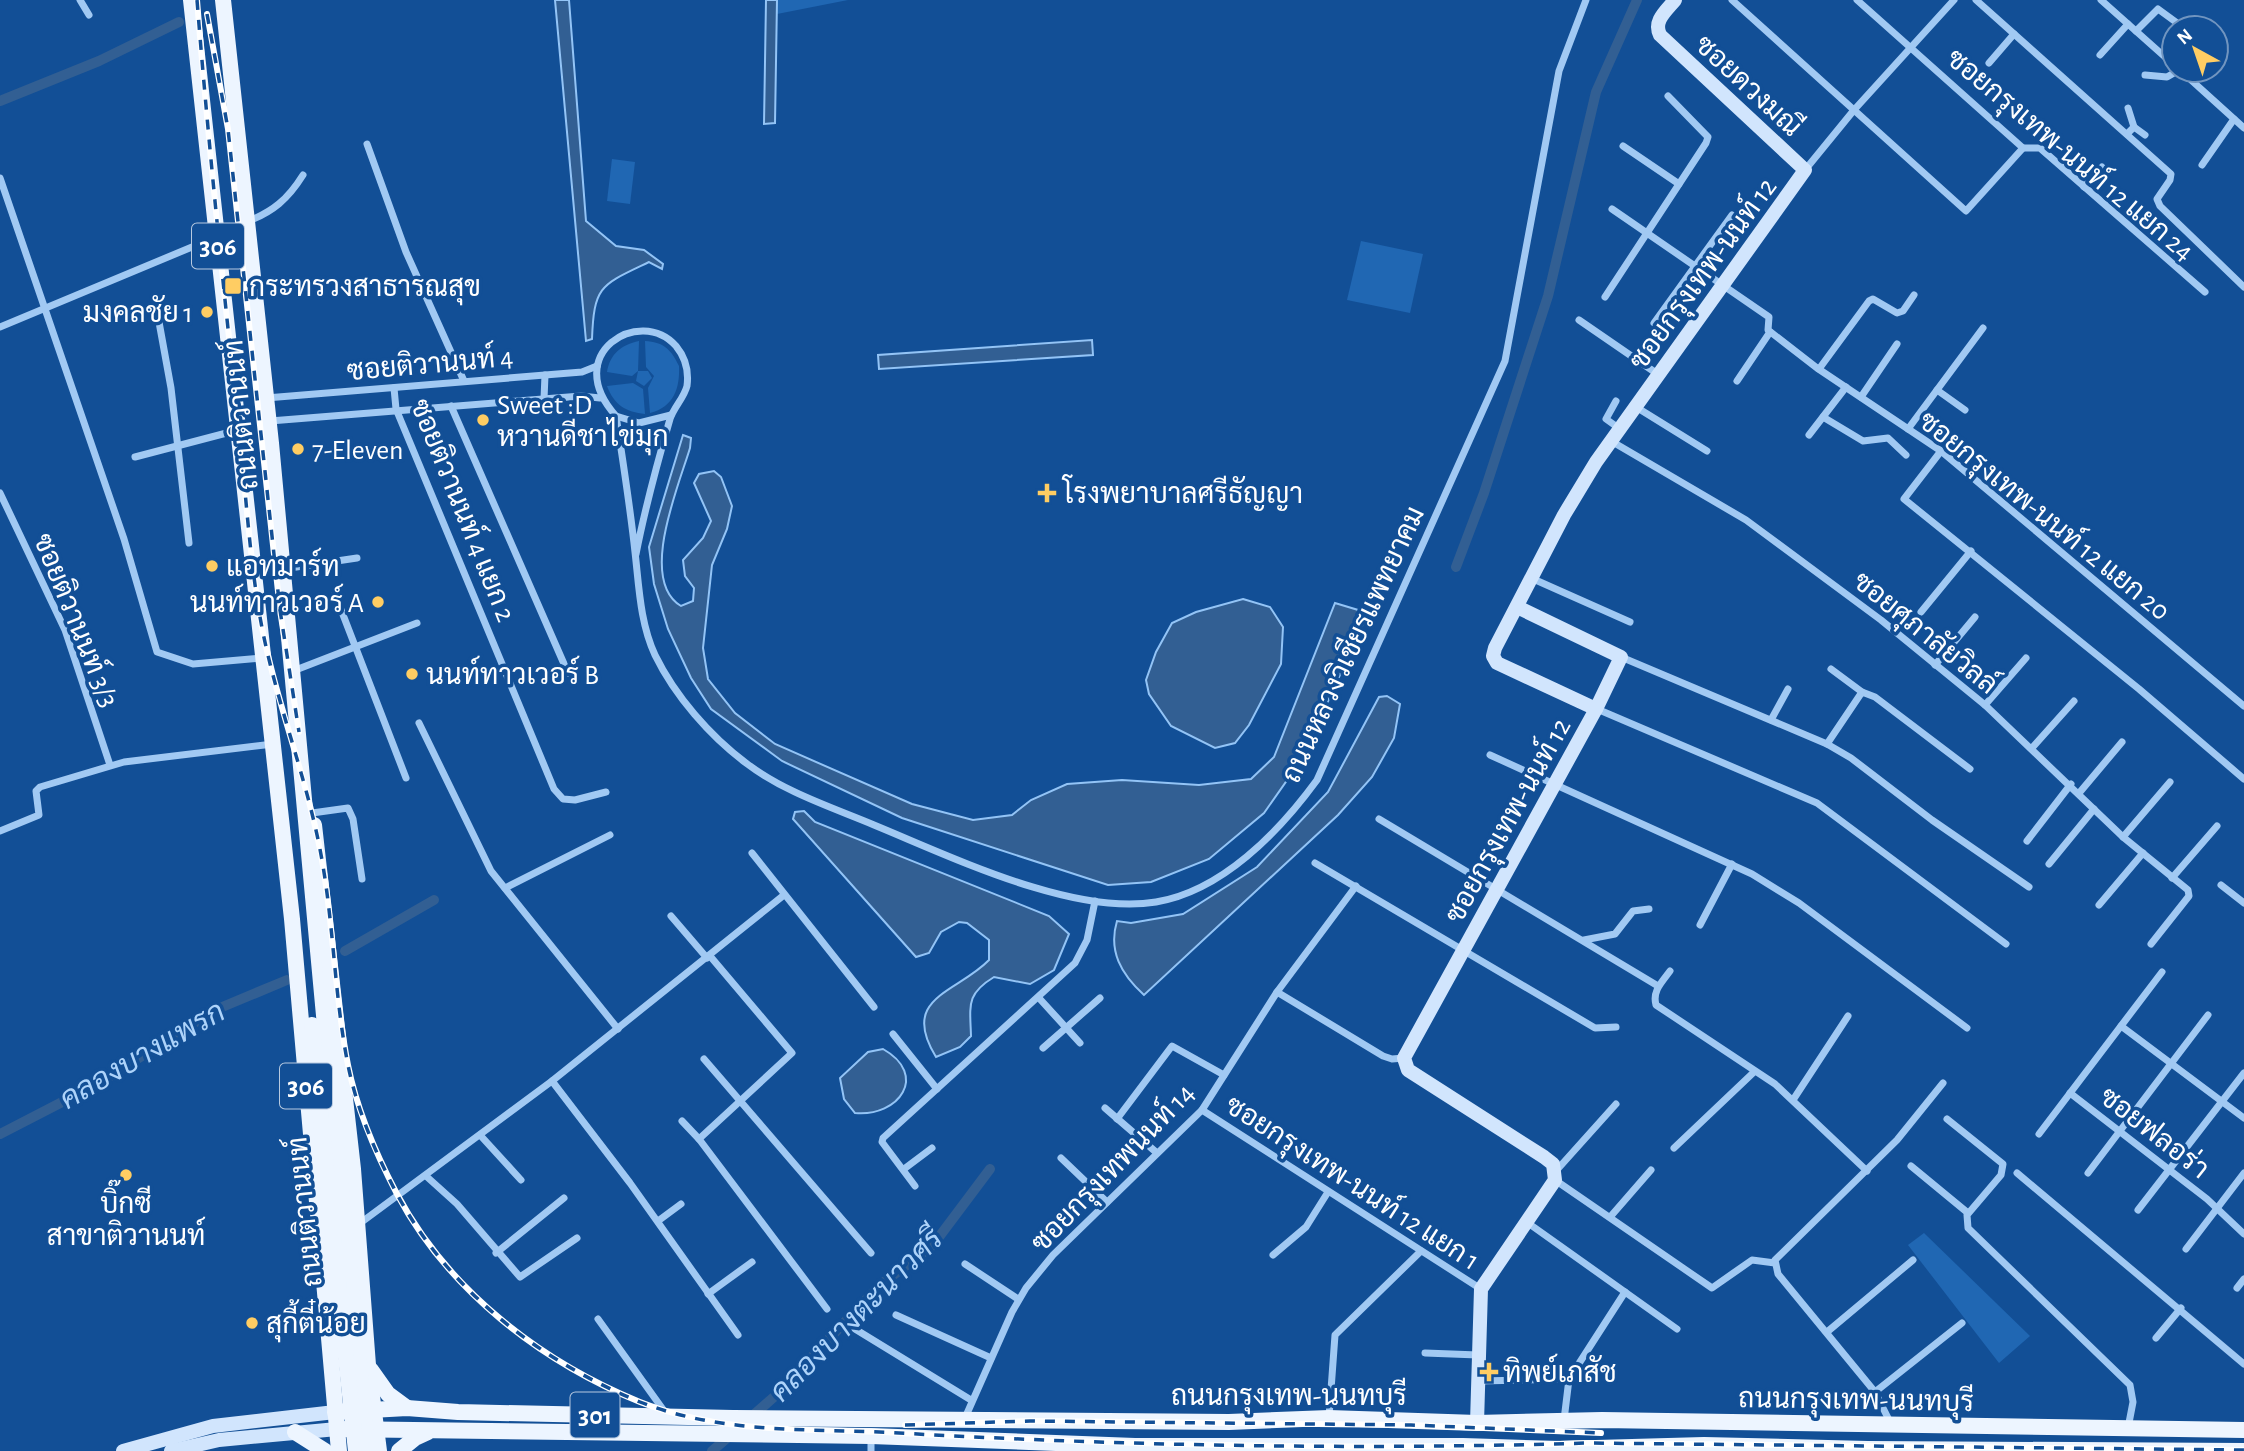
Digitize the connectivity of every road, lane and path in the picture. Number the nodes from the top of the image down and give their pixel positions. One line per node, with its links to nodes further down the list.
1 (80, 0): 12 (street)
2 (191, 0): 45 (main road, ถนนติวานนท์ / 306)
3 (223, 0): 43 (main road, ถนนติวานนท์ / 306)
4 (1586, 0): 157 (street, ถนนหลวงวิเชียรแพทยาคม)
5 (1675, 0): 36 (street, ซอยดวงมณี)
6 (1732, 0): 25 (street)
7 (1857, 0): 16 (street, ซอยกรุงเทพ-นนท์ 12 แยก 24)
8 (1954, 0): 16 (street, ซอยกรุงเทพ-นนท์ 12)
9 (1976, 0): 15 (street)
10 (2101, 0): 13 (street)
11 (2165, 14): 14 (street)
12 (89, 15)
13 (2128, 24): 14 (street); 18 (street)
14 (2136, 31): 17 (street)
15 (2014, 34): 19 (street); 29 (street)
16 (1911, 48): 25 (street, ซอยกรุงเทพ-นนท์ 12); 33 (street, ซอยกรุงเทพ-นนท์ 12 แยก 24)
17 (2160, 52)
18 (2100, 55)
19 (1989, 63)
20 (2145, 75): 21 (street)
21 (2160, 76)
22 (2195, 84): 26 (street)
23 (1668, 96): 39 (street)
24 (2128, 108): 27 (street)
25 (1854, 110): 33 (street); 36 (street, ซอยกรุงเทพ-นนท์ 12)
26 (2234, 119): 28 (street); 34 (street)
27 (2134, 127): 29 (street); 30 (street)
28 (2244, 128)
29 (2127, 134): 48 (street)
30 (2144, 135)
31 (368, 144): 64 (street)
32 (1623, 146): 39 (street)
33 (2023, 148): 40 (street, ซอยกรุงเทพ-นนท์ 12 แยก 24)
34 (2202, 165)
35 (2102, 167): 40 (street)
36 (1805, 170): 47 (street, ซอยกรุงเทพ-นนท์ 12)
37 (303, 175): 43 (street)
38 (0, 178): 52 (street)
39 (1679, 184): 44 (street)
40 (2084, 187): 49 (street, ซอยกรุงเทพ-นนท์ 12 แยก 24)
41 (1612, 209): 44 (street)
42 (1732, 215): 46 (street)
43 (246, 222): 70 (main road, ถนนติวานนท์ / 306)
44 (1647, 234): 46 (street); 51 (street)
45 (217, 236): 52 (street); 73 (main road, ถนนติวานนท์ / 306)
46 (1695, 267): 47 (street); 55 (street)
47 (1724, 286): 58 (street, ซอยกรุงเทพ-นนท์ 12 แยก 20); 63 (street, ซอยกรุงเทพ-นนท์ 12)
48 (2244, 287)
49 (2205, 292)
50 (1914, 295): 61 (street)
51 (1605, 297)
52 (43, 308): 56 (street); 108 (street)
53 (158, 312): 87 (street)
54 (1579, 320): 63 (street)
55 (1654, 323)
56 (0, 327)
57 (1983, 328): 68 (street)
58 (1770, 332): 61 (street, ซอยกรุงเทพ-นนท์ 12 แยก 20); 65 (street)
59 (1897, 344): 69 (street)
60 (597, 366): 62 (street, ซอยติวานนท์ 4); 71 (street); 79 (street, ถนนหลวงวิเชียรแพทยาคม)
61 (1819, 369): 66 (street, ซอยกรุงเทพ-นนท์ 12 แยก 20)
62 (545, 375): 64 (street, ซอยติวานนท์ 4); 72 (street)
63 (1659, 375): 76 (street, ซอยกรุงเทพ-นนท์ 12)
64 (464, 381): 67 (street, ซอยติวานนท์ 4)
65 (1737, 381)
66 (1846, 387): 69 (street, ซอยกรุงเทพ-นนท์ 12 แยก 20); 81 (street)
67 (394, 388): 70 (street, ซอยติวานนท์ 4); 77 (street, ซอยติวานนท์ 4 แยก 2)
68 (1937, 390): 78 (street); 83 (street)
69 (1861, 397): 83 (street, ซอยกรุงเทพ-นนท์ 12 แยก 20)
70 (265, 398): 73 (main road); 82 (main road, ถนนติวานนท์ / 306)
71 (600, 398): 72 (street, ซอยติวานนท์ 4); 80 (street)
72 (544, 399): 75 (street, ซอยติวานนท์ 4)
73 (235, 401): 84 (main road, ถนนติวานนท์ / 306)
74 (1616, 401): 85 (street)
75 (451, 406): 77 (street, ซอยติวานนท์ 4); 112 (street)
76 (1636, 407): 85 (street, ซอยกรุงเทพ-นนท์ 12); 89 (street)
77 (396, 409): 82 (street, ซอยติวานนท์ 4); 134 (street, ซอยติวานนท์ 4 แยก 2)
78 (1965, 410)
79 (671, 415): 80 (street); 95 (street, ถนนหลวงวิเชียรแพทยาคม)
80 (616, 416): 95 (street, ถนนหลวงวิเชียรแพทยาคม)
81 (1823, 417): 86 (street); 90 (street)
82 (268, 421): 97 (main road, ถนนติวานนท์ / 306)
83 (1908, 429): 88 (street, ซอยกรุงเทพ-นนท์ 12 แยก 20)
84 (239, 430): 87 (street); 108 (main road, ถนนติวานนท์ / 306)
85 (1616, 435): 98 (street, ซอยกรุงเทพ-นนท์ 12); 109 (street, ซอยศุภาลัยวิลล์)
86 (1810, 435)
87 (177, 447): 91 (street); 93 (street)
88 (1941, 450): 94 (street); 117 (street, ซอยกรุงเทพ-นนท์ 12 แยก 20)
89 (1707, 451)
90 (1906, 455)
91 (135, 457)
92 (0, 494): 126 (street, ซอยติวานนท์ 3/3)
93 (189, 542)
94 (1971, 551): 101 (street); 129 (street)
95 (636, 554): 157 (street, ถนนหลวงวิเชียรแพทยาคม)
96 (357, 558): 97 (street)
97 (283, 569): 111 (main road, ถนนติวานนท์ / 306)
98 (1531, 578): 100 (street, ซอยกรุงเทพ-นนท์ 12); 103 (street)
99 (335, 594): 105 (street)
100 (1517, 607): 106 (street); 118 (street, ซอยกรุงเทพ-นนท์ 12)
101 (1920, 612)
102 (1975, 617): 109 (street)
103 (1630, 622)
104 (417, 623): 105 (street)
105 (357, 647): 111 (street); 128 (street)
106 (1621, 657): 118 (street); 119 (street)
107 (2026, 657): 116 (street)
108 (263, 658): 124 (main road, ถนนติวานนท์ / 306)
109 (1935, 665): 116 (street, ซอยศุภาลัยวิลล์)
110 (1831, 669): 114 (street)
111 (292, 671): 131 (main road, ถนนติวานนท์ / 306)
112 (568, 673)
113 (1788, 689): 119 (street)
114 (1862, 692): 122 (street); 127 (street)
115 (2074, 701): 123 (street)
116 (1985, 705): 123 (street, ซอยศุภาลัยวิลล์)
117 (2244, 706)
118 (1596, 709): 133 (street, ซอยกรุงเทพ-นนท์ 12); 164 (street)
119 (1771, 720): 122 (street)
120 (419, 723): 154 (street)
121 (2122, 742): 135 (street)
122 (1826, 744): 153 (street)
123 (2032, 748): 132 (street, ซอยศุภาลัยวิลล์)
124 (274, 752): 126 (street); 194 (main road, ถนนติวานนท์ / 306); 268 (main road, ถนนติวานนท์ / 306)
125 (1490, 755): 133 (street)
126 (110, 765): 140 (street)
127 (1970, 769)
128 (406, 778)
129 (2244, 779)
130 (2170, 782): 142 (street)
131 (302, 783): 137 (main road, ถนนติวานนท์ / 306); 194 (main road, ถนนติวานนท์ / 306)
132 (2071, 784): 135 (street, ซอยศุภาลัยวิลล์); 143 (street)
133 (1555, 785): 147 (street); 155 (street, ซอยกรุงเทพ-นนท์ 12)
134 (606, 792)
135 (2080, 792): 136 (street, ซอยศุภาลัยวิลล์)
136 (2094, 809): 142 (street, ซอยศุภาลัยวิลล์); 148 (street)
137 (312, 813): 149 (street); 236 (main road, ถนนติวานนท์ / 306)
138 (1379, 819): 155 (street)
139 (2217, 825): 150 (street)
140 (0, 831)
141 (610, 835): 154 (street)
142 (2123, 836): 145 (street, ซอยศุภาลัยวิลล์)
143 (2027, 841)
144 (752, 853): 156 (street)
145 (2143, 853): 150 (street, ซอยศุภาลัยวิลล์); 159 (street)
146 (1315, 863): 151 (street)
147 (1732, 864): 162 (street); 180 (street)
148 (2049, 864)
149 (362, 878)
150 (2172, 878): 165 (street, ซอยศุภาลัยวิลล์)
151 (1356, 886): 166 (street); 171 (street, ซอยกรุงเทพนนท์ 14)
152 (2221, 886): 158 (street)
153 (2029, 887)
154 (505, 888): 181 (street)
155 (1497, 889): 163 (street); 166 (street, ซอยกรุงเทพ-นนท์ 12)
156 (784, 895): 167 (street); 174 (street)
157 (1095, 901): 172 (street)
158 (2244, 903)
159 (2099, 905)
160 (1649, 909): 163 (street)
161 (671, 916): 167 (street)
162 (1700, 925)
163 (1584, 940): 170 (street)
164 (2006, 944)
165 (2151, 944)
166 (1462, 952): 179 (street); 185 (street, ซอยกรุงเทพ-นนท์ 12)
167 (708, 957): 181 (street); 196 (street)
168 (1670, 971): 170 (street)
169 (2162, 972): 177 (street)
170 (1658, 986): 188 (street)
171 (1277, 992): 185 (street); 190 (street, ซอยกรุงเทพนนท์ 14)
172 (1039, 998): 178 (street); 193 (street)
173 (1100, 998): 178 (street)
174 (874, 1007)
175 (2208, 1015): 187 (street)
176 (1848, 1016): 197 (street)
177 (2121, 1026): 187 (street); 195 (street)
178 (1066, 1027): 183 (street); 184 (street)
179 (1616, 1027)
180 (1967, 1028)
181 (618, 1029): 191 (street)
182 (893, 1034): 193 (street)
183 (1080, 1043)
184 (1043, 1048)
185 (1404, 1058): 223 (street)
186 (704, 1059): 196 (street)
187 (2171, 1063): 198 (street); 206 (street)
188 (1754, 1072): 197 (street); 211 (street)
189 (2244, 1073): 198 (street)
190 (1224, 1074): 201 (street, ซอยกรุงเทพนนท์ 14); 203 (street)
191 (552, 1081): 208 (street); 234 (street)
192 (1943, 1083): 218 (street)
193 (937, 1089): 215 (street)
194 (324, 1092): 309 (main road, ถนนติวานนท์, bridge); 310 (main road, ถนนติวานนท์, bridge)
195 (2070, 1093): 206 (street, ซอยฟลอร่า); 207 (street)
196 (741, 1100): 209 (street); 242 (street)
197 (1793, 1100): 218 (street)
198 (2222, 1101): 202 (street); 217 (street)
199 (1616, 1104): 223 (street)
200 (1105, 1108): 203 (street)
201 (1202, 1110): 212 (street, ซอยกรุงเทพนนท์ 14); 226 (street, ซอยกรุงเทพ-นนท์ 12 แยก 1)
202 (2244, 1118)
203 (1117, 1119): 212 (street)
204 (1947, 1119): 232 (street)
205 (682, 1121): 209 (street)
206 (2119, 1131): 217 (street, ซอยฟลอร่า); 220 (street)
207 (2039, 1134)
208 (480, 1135): 222 (street); 224 (street)
209 (699, 1139): 255 (street)
210 (932, 1148): 215 (street)
211 (1674, 1148)
212 (1157, 1153): 228 (street, ซอยกรุงเทพนนท์ 14)
213 (1061, 1158): 228 (street)
214 (1911, 1166): 232 (street)
215 (904, 1169): 225 (street)
216 (1651, 1170): 233 (street)
217 (2169, 1170): 230 (street); 231 (street, ซอยฟลอร่า)
218 (1867, 1171): 246 (street)
219 (2017, 1172): 254 (street)
220 (2088, 1172)
221 (2244, 1172): 231 (street)
222 (426, 1176): 236 (street); 241 (street)
223 (1555, 1176): 233 (street); 235 (street)
224 (521, 1180)
225 (915, 1185)
226 (1328, 1192): 240 (street, ซอยกรุงเทพ-นนท์ 12 แยก 1); 243 (street)
227 (564, 1198): 241 (street)
228 (1107, 1202): 253 (street, ซอยกรุงเทพนนท์ 14)
229 (681, 1204): 234 (street)
230 (2138, 1210)
231 (2216, 1210): 237 (street, ซอยฟลอร่า); 239 (street)
232 (1968, 1213): 288 (street)
233 (1611, 1216): 246 (street)
234 (658, 1222): 252 (street)
235 (1528, 1223): 249 (street); 251 (street)
236 (358, 1225): 269 (main road, ถนนติวานนท์ / 306)
237 (2244, 1234)
238 (577, 1238): 241 (street)
239 (2186, 1249)
240 (1421, 1251): 249 (street, ซอยกรุงเทพ-นนท์ 12 แยก 1); 278 (street)
241 (496, 1253)
242 (871, 1253)
243 (1273, 1255)
244 (1913, 1260): 261 (street)
245 (752, 1262): 252 (street)
246 (1775, 1263): 261 (street)
247 (965, 1264): 253 (street)
248 (2244, 1279): 250 (street)
249 (1481, 1289): 265 (street)
250 (2237, 1289)
251 (1625, 1293): 260 (street); 270 (street)
252 (708, 1294): 262 (street)
253 (1018, 1299): 266 (street, ซอยกรุงเทพนนท์ 14)
254 (2180, 1308): 263 (street); 267 (street)
255 (827, 1309)
256 (896, 1315): 266 (street)
257 (598, 1319): 277 (street)
258 (1962, 1322): 272 (street)
259 (855, 1329): 273 (street)
260 (1676, 1329)
261 (1827, 1332): 272 (street)
262 (738, 1335)
263 (2156, 1338)
264 (1425, 1353): 265 (street)
265 (1478, 1355): 271 (street)
266 (992, 1358): 273 (street, ซอยกรุงเทพนนท์ 14)
267 (2244, 1364)
268 (330, 1365): 269 (main road); 276 (main road, ถนนติวานนท์ / 306)
269 (368, 1365): 274 (main road); 275 (main road, ถนนติวานนท์ / 306)
270 (1569, 1380): 271 (street); 280 (street)
271 (1478, 1381): 283 (street)
272 (1875, 1392): 284 (street)
273 (971, 1400): 279 (street, ซอยกรุงเทพนนท์ 14)
274 (407, 1408): 275 (main road, ถนนกรุงเทพ-นนทบุรี / 301); 277 (main road, ถนนกรุงเทพ-นนทบุรี / 301)
275 (373, 1409): 276 (main road, ถนนกรุงเทพ-นนทบุรี / 301); 286 (main road, ถนนติวานนท์ / 306)
276 (335, 1412): 285 (main road, ถนนติวานนท์ / 306); 305 (street)
277 (671, 1417): 279 (main road, ถนนกรุงเทพ-นนทบุรี / 301); 291 (main road)
278 (1329, 1418): 279 (main road, ถนนกรุงเทพ-นนทบุรี / 301); 283 (main road, ถนนกรุงเทพ-นนทบุรี / 301)
279 (964, 1419)
280 (1564, 1420): 281 (main road, ถนนกรุงเทพ-นนทบุรี / 301); 283 (main road, ถนนกรุงเทพ-นนทบุรี / 301)
281 (1610, 1420): 282 (main road, ถนนกรุงเทพ-นนทบุรี / 301); 296 (main road)
282 (1657, 1421): 284 (main road, ถนนกรุงเทพ-นนทบุรี / 301); 293 (main road)
283 (1477, 1423)
284 (1893, 1426): 288 (main road, ถนนกรุงเทพ-นนทบุรี / 301)
285 (337, 1429): 286 (main road, ถนนกรุงเทพ-นนทบุรี / 301); 290 (street); 308 (main road, ถนนติวานนท์)
286 (376, 1429): 287 (main road, ถนนกรุงเทพ-นนทบุรี / 301); 311 (main road, ถนนติวานนท์)
287 (434, 1429): 291 (main road, ถนนกรุงเทพ-นนทบุรี / 301); 312 (main road)
288 (2127, 1429): 289 (main road, ถนนกรุงเทพ-นนทบุรี / 301)
289 (2244, 1430)
290 (295, 1432): 306 (street); 307 (main road)
291 (671, 1433): 292 (main road, ถนนกรุงเทพ-นนทบุรี / 301)
292 (871, 1443): 294 (main road, ถนนกรุงเทพ-นนทบุรี / 301)
293 (1658, 1446): 296 (main road, ถนนกรุงเทพ-นนทบุรี / 301); 303 (main road, ถนนกรุงเทพ-นนทบุรี / 301)
294 (1015, 1447): 295 (main road, ถนนกรุงเทพ-นนทบุรี / 301)
295 (1043, 1447): 297 (main road, ถนนกรุงเทพ-นนทบุรี / 301)
296 (1611, 1447): 302 (main road, ถนนกรุงเทพ-นนทบุรี / 301)
297 (1123, 1448): 298 (main road, ถนนกรุงเทพ-นนทบุรี / 301)
298 (1236, 1448): 299 (main road, ถนนกรุงเทพ-นนทบุรี / 301)
299 (1311, 1449): 300 (main road, ถนนกรุงเทพ-นนทบุรี / 301)
300 (1401, 1449): 301 (main road, ถนนกรุงเทพ-นนทบุรี / 301)
301 (1497, 1449): 302 (main road, ถนนกรุงเทพ-นนทบุรี / 301)
302 (1560, 1450)
303 (1868, 1450): 304 (main road, ถนนกรุงเทพ-นนทบุรี / 301)
304 (2076, 1450): 313 (main road, ถนนกรุงเทพ-นนทบุรี / 301)
305 (123, 1451)
306 (171, 1451)
307 (326, 1451)
308 (339, 1451)
309 (356, 1451)
310 (368, 1451)
311 (379, 1451)
312 (399, 1451)
313 (2178, 1451): 314 (main road, ถนนกรุงเทพ-นนทบุรี / 301)
314 (2244, 1451)

